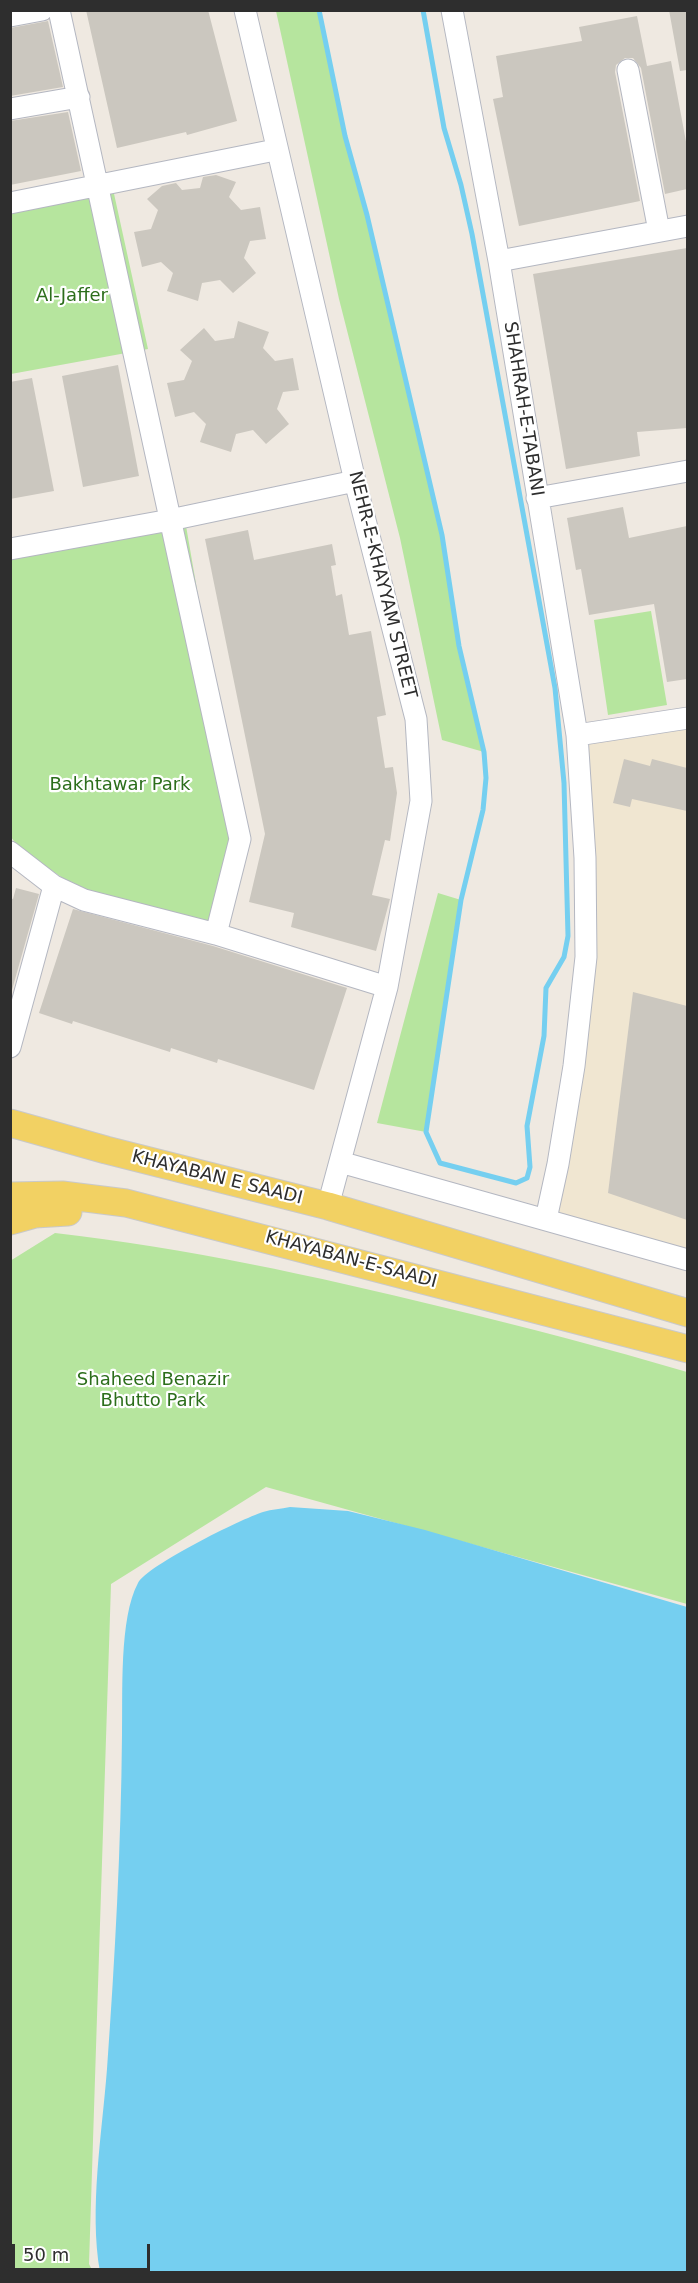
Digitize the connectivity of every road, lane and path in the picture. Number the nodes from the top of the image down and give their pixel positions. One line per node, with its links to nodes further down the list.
1 (42, 10): 5 (street)
2 (59, 10): 7 (street)
3 (245, 10): 9 (street, NEHR-E-KHAYYAM STREET)
4 (452, 10): 14 (street, SHAHRAH-E-TABANI)
5 (10, 16)
6 (628, 69): 13 (street)
7 (78, 98): 8 (street); 10 (street)
8 (10, 109)
9 (275, 150): 10 (street); 16 (street, NEHR-E-KHAYYAM STREET)
10 (99, 185): 11 (street); 18 (street)
11 (10, 203)
12 (687, 226): 13 (street)
13 (659, 231): 14 (street)
14 (499, 261): 17 (street, SHAHRAH-E-TABANI)
15 (687, 471): 17 (street)
16 (355, 481): 18 (street); 25 (street, NEHR-E-KHAYYAM STREET)
17 (537, 498): 21 (street, SHAHRAH-E-TABANI)
18 (170, 520): 19 (street); 24 (street)
19 (10, 549)
20 (687, 718): 21 (street)
21 (577, 735): 34 (street, SHAHRAH-E-TABANI)
22 (10, 852): 23 (street)
23 (54, 886): 24 (street); 26 (street)
24 (216, 934): 25 (street)
25 (387, 987): 30 (street, NEHR-E-KHAYYAM STREET)
26 (10, 1047)
27 (10, 1123): 29 (main road)
28 (10, 1137): 29 (main road)
29 (106, 1150): 32 (main road, KHAYABAN E SAADI)
30 (340, 1162): 32 (street, NEHR-E-KHAYYAM STREET); 34 (street)
31 (10, 1196): 33 (main road, KHAYABAN-E-SAADI)
32 (328, 1206): 37 (main road)
33 (172, 1213): 35 (main road); 38 (main road, KHAYABAN-E-SAADI)
34 (546, 1219): 36 (street)
35 (10, 1221)
36 (687, 1260)
37 (687, 1313)
38 (687, 1349)

